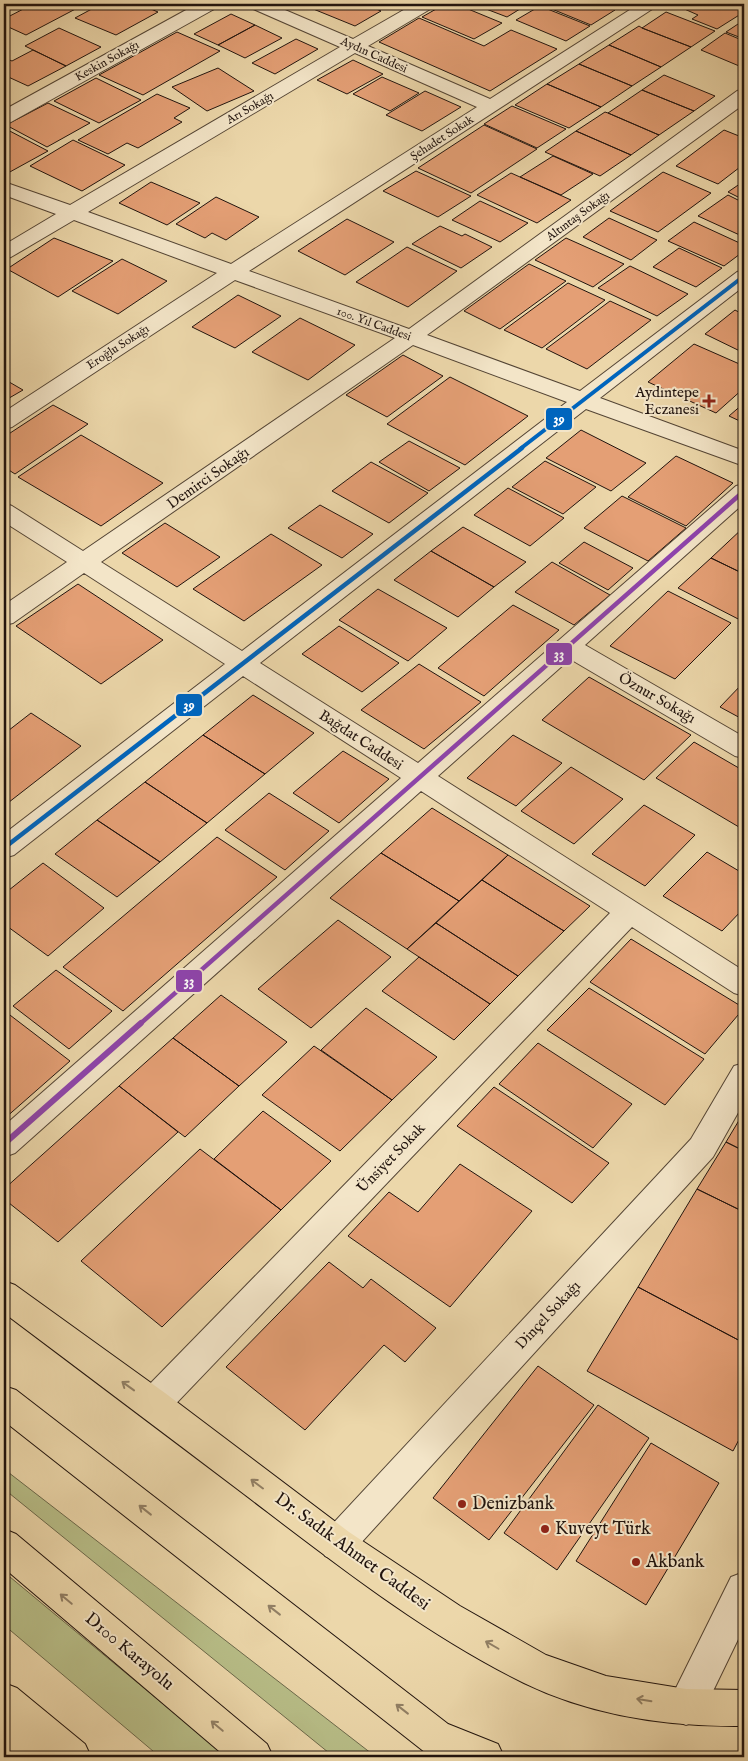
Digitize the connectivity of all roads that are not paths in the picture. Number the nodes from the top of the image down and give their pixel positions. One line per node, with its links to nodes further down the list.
1 (210, 4): 8 (street, Keskin Sokağı)
2 (257, 4): 5 (street, Aydın Caddesi)
3 (426, 4): 5 (street, Arı Sokağı)
4 (651, 4): 7 (street, Şehadet Sokak)
5 (355, 46): 7 (street, Aydın Caddesi); 10 (street, Arı Sokağı)
6 (744, 95): 14 (street, Altıntaş Sokağı)
7 (491, 106): 12 (street, Şehadet Sokak)
8 (4, 118)
9 (4, 188): 10 (street, 100. Yıl Caddesi)
10 (73, 212): 11 (street, Arı Sokağı); 12 (street, 100. Yıl Caddesi)
11 (4, 253)
12 (233, 272): 14 (street, 100. Yıl Caddesi); 16 (street, Eroğlu Sokağı)
13 (744, 276): 15 (street)
14 (411, 337): 15 (street, 100. Yıl Caddesi); 20 (street, Demirci Sokağı)
15 (582, 402): 17 (street, 100. Yıl Caddesi); 23 (street)
16 (4, 422)
17 (744, 460)
18 (744, 491): 22 (street)
19 (4, 511): 20 (street, Bağdat Caddesi)
20 (85, 562): 21 (street, Demirci Sokağı); 23 (street, Bağdat Caddesi)
21 (4, 617)
22 (569, 646): 24 (street, Öznur Sokağı); 25 (street)
23 (242, 664): 25 (street, Bağdat Caddesi); 26 (street)
24 (744, 749)
25 (421, 778): 27 (street, Bağdat Caddesi); 30 (street)
26 (4, 848)
27 (630, 912): 28 (street, Bağdat Caddesi); 33 (street, Ünsiyet Sokak)
28 (744, 985)
29 (744, 1075): 34 (street, Dinçel Sokağı)
30 (4, 1144)
31 (4, 1295): 33 (main road, Dr. Sadık Ahmet Caddesi, one-way to 31)
32 (4, 1401): 41 (main road, one-way to 32)
33 (153, 1404): 34 (main road, Dr. Sadık Ahmet Caddesi, one-way to 33)
34 (337, 1544): 38 (main road, Dr. Sadık Ahmet Caddesi, one-way to 34)
35 (4, 1546): 44 (main road, D100 Karayolu, one-way to 35)
36 (744, 1589): 38 (street)
37 (4, 1701): 43 (main road)
38 (686, 1707): 39 (main road, Dr. Sadık Ahmet Caddesi)
39 (744, 1708)
40 (4, 1722): 42 (main road)
41 (451, 1748): 45 (main road)
42 (40, 1757)
43 (72, 1757)
44 (254, 1757)
45 (485, 1757)

